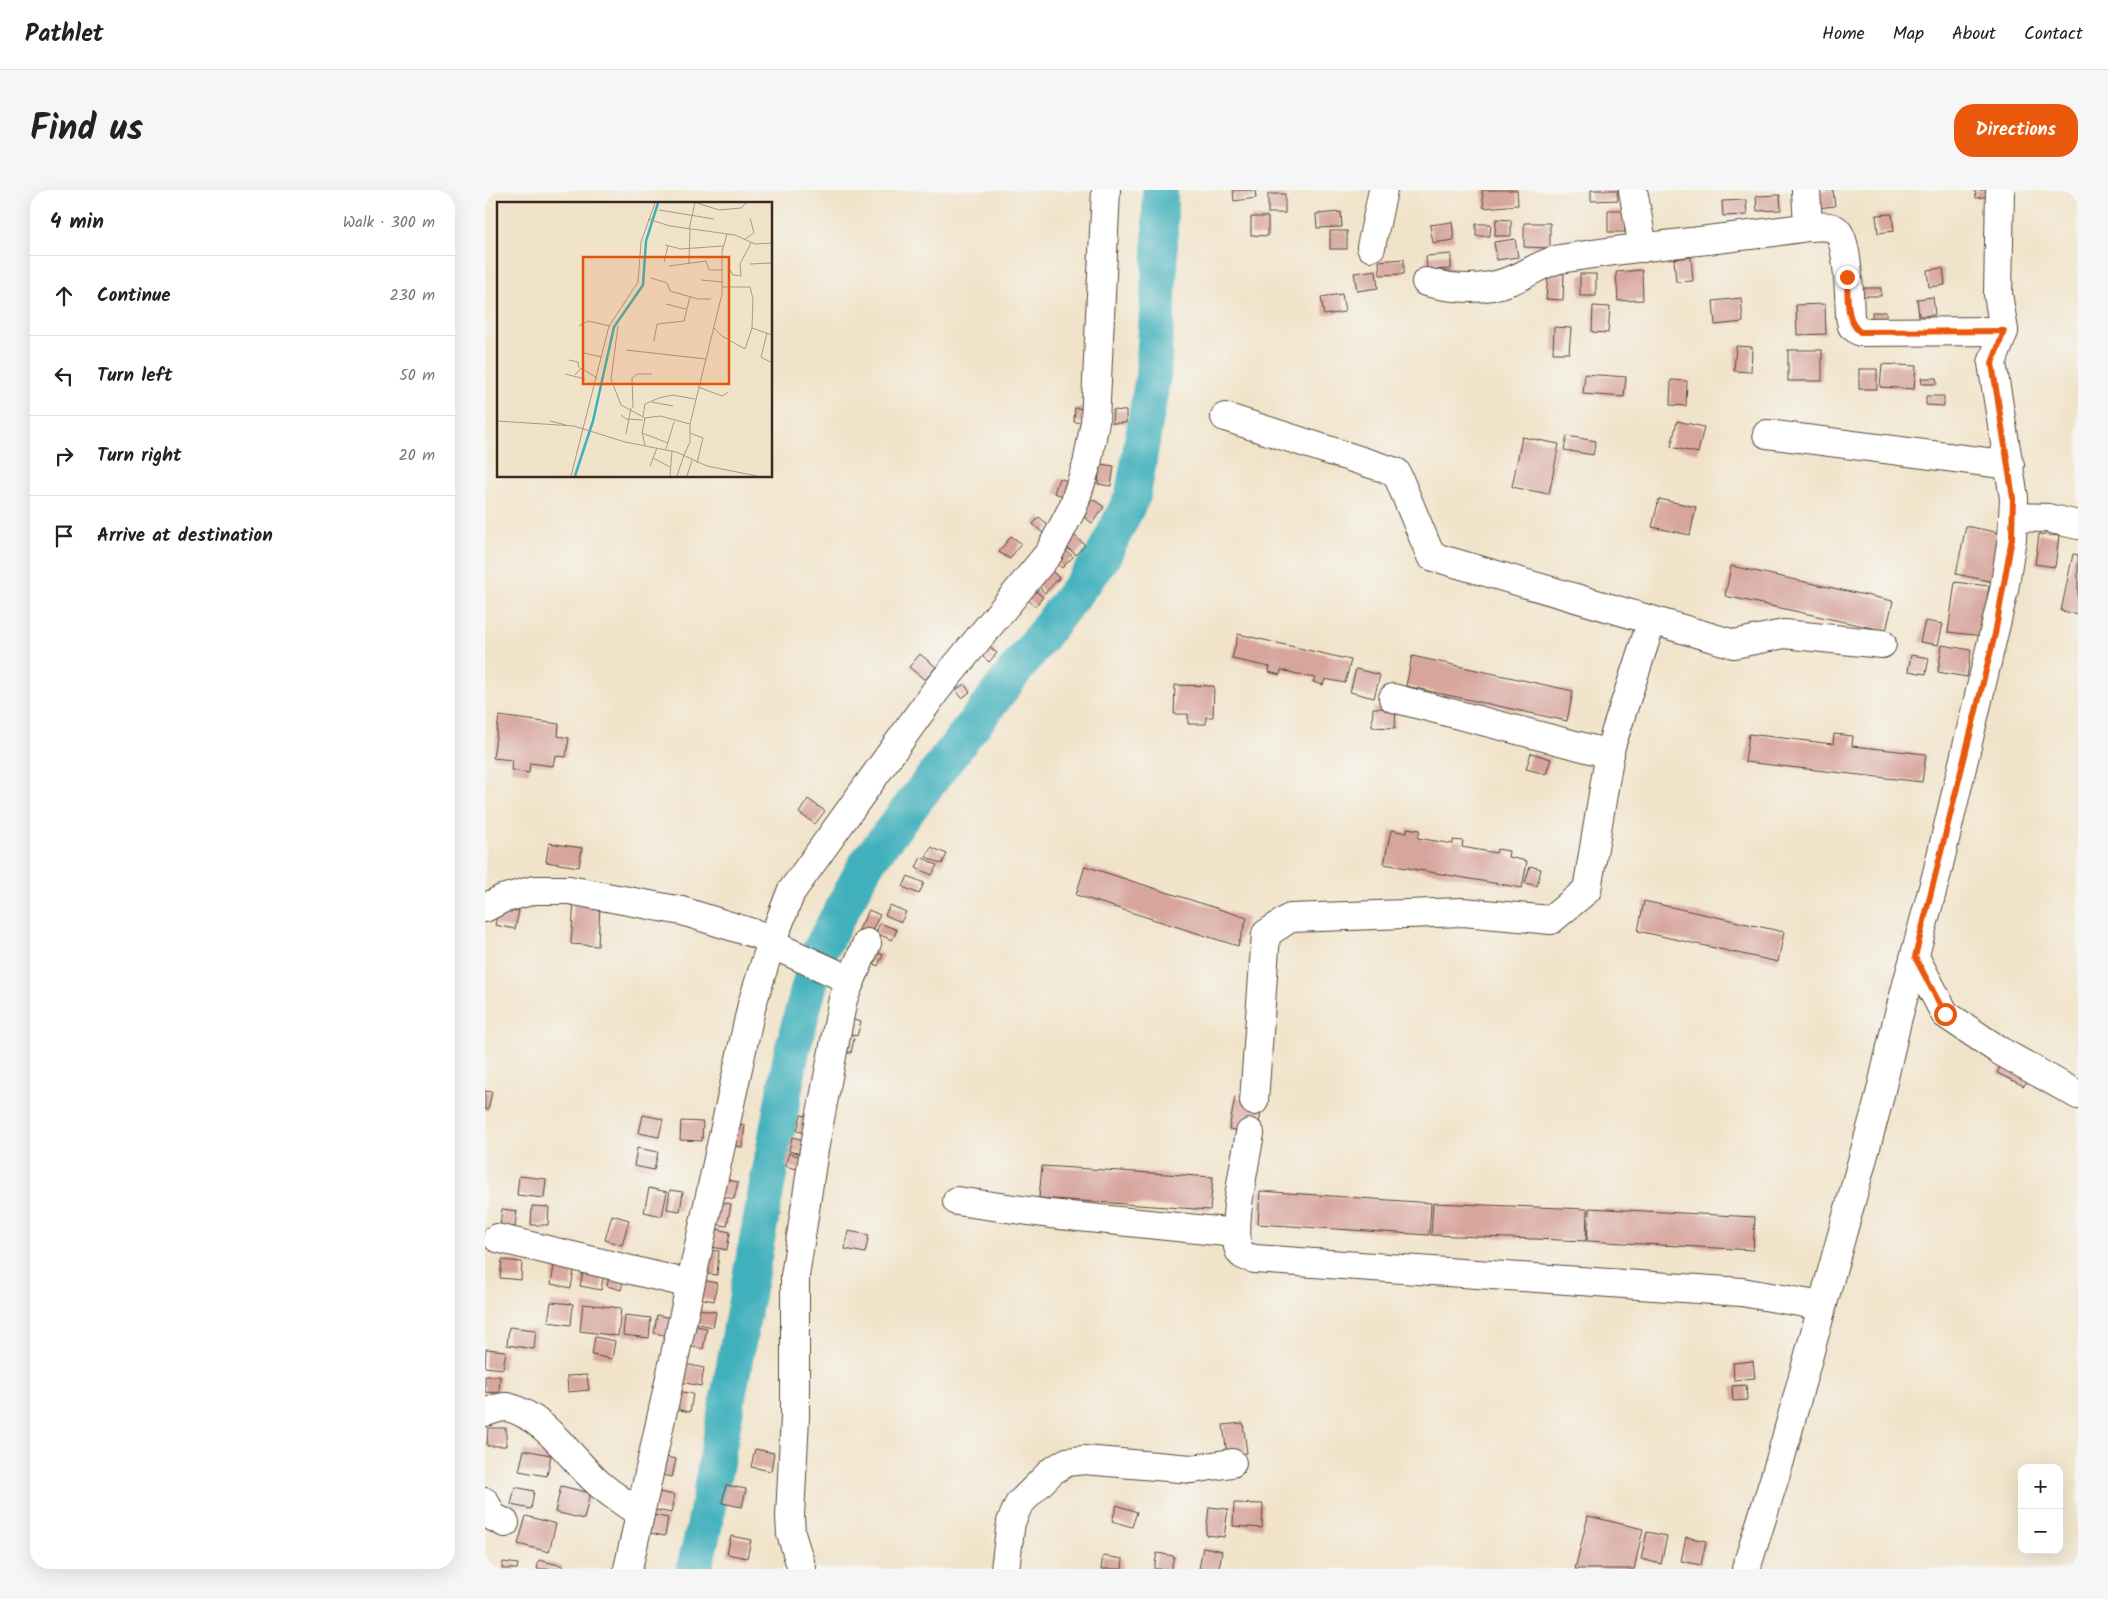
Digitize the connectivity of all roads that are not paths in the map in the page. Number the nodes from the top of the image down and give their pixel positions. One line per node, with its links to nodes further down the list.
1 (1106, 190): 21 (street)
2 (1383, 190): 7 (street)
3 (1633, 190): 8 (street)
4 (1806, 190): 6 (street)
5 (2000, 190): 10 (street)
6 (1808, 226): 8 (street); 10 (street)
7 (1371, 248)
8 (1643, 248): 9 (street)
9 (1426, 282)
10 (2004, 331): 13 (street)
11 (1225, 417): 16 (street)
12 (1767, 434): 13 (street)
13 (2009, 465): 14 (street)
14 (2013, 517): 15 (street); 23 (street)
15 (2078, 525)
16 (1652, 620): 17 (street); 19 (street)
17 (1881, 644)
18 (1393, 698): 19 (street)
19 (1610, 754): 26 (street)
20 (485, 908): 21 (street)
21 (771, 942): 24 (street); 31 (street)
22 (867, 943): 24 (street)
23 (1915, 957): 25 (street); 32 (street)
24 (842, 976): 39 (street)
25 (2078, 1095)
26 (1255, 1101)
27 (1250, 1133): 29 (street)
28 (957, 1201): 29 (street)
29 (1236, 1233): 32 (street)
30 (497, 1238): 31 (street)
31 (690, 1284): 36 (street)
32 (1822, 1306): 41 (street)
33 (485, 1412): 36 (street)
34 (1231, 1463): 40 (street)
35 (485, 1502): 37 (street)
36 (640, 1514): 38 (street)
37 (505, 1523)
38 (628, 1569)
39 (802, 1569)
40 (1005, 1569)
41 (1745, 1569)

